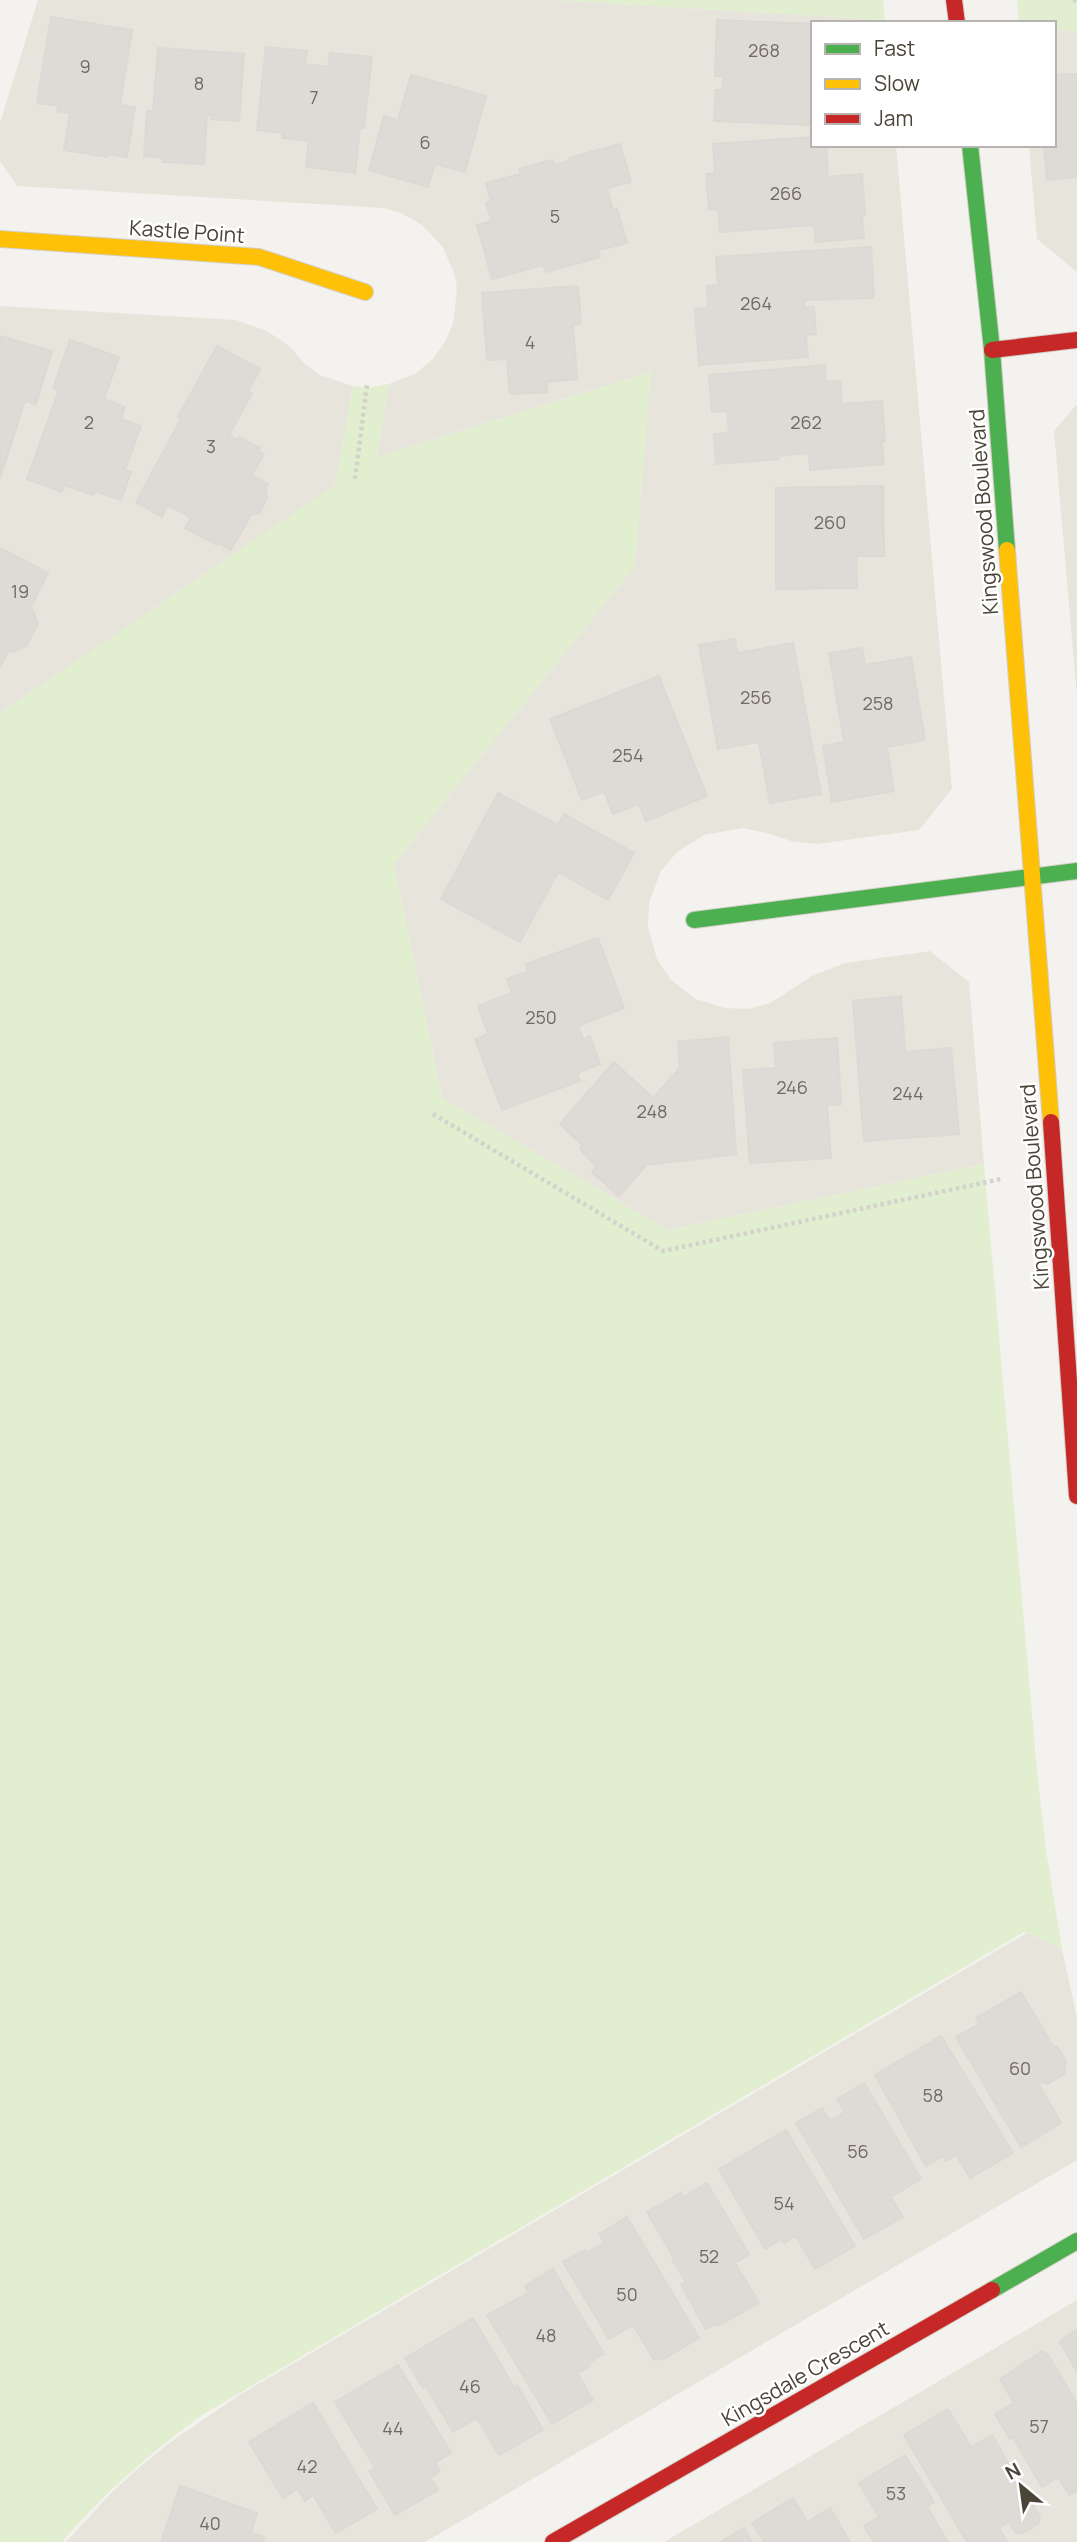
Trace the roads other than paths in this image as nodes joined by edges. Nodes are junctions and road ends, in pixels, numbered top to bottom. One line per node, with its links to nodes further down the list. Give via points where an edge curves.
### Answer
1 (954, 0): 2 (street)
2 (957, 21)
3 (970, 147): 7 (street, Kingswood Boulevard)
4 (0, 239): 5 (street, Kastle Point, via 259,257)
5 (365, 292)
6 (1077, 340): 7 (street)
7 (992, 349): 9 (street, Kingswood Boulevard)
8 (1077, 871): 9 (street)
9 (1031, 875): 10 (street); 11 (street, Kingswood Boulevard)
10 (694, 920)
11 (1077, 1496)
12 (1077, 2241): 13 (street, Kingsdale Crescent)
13 (553, 2542)

